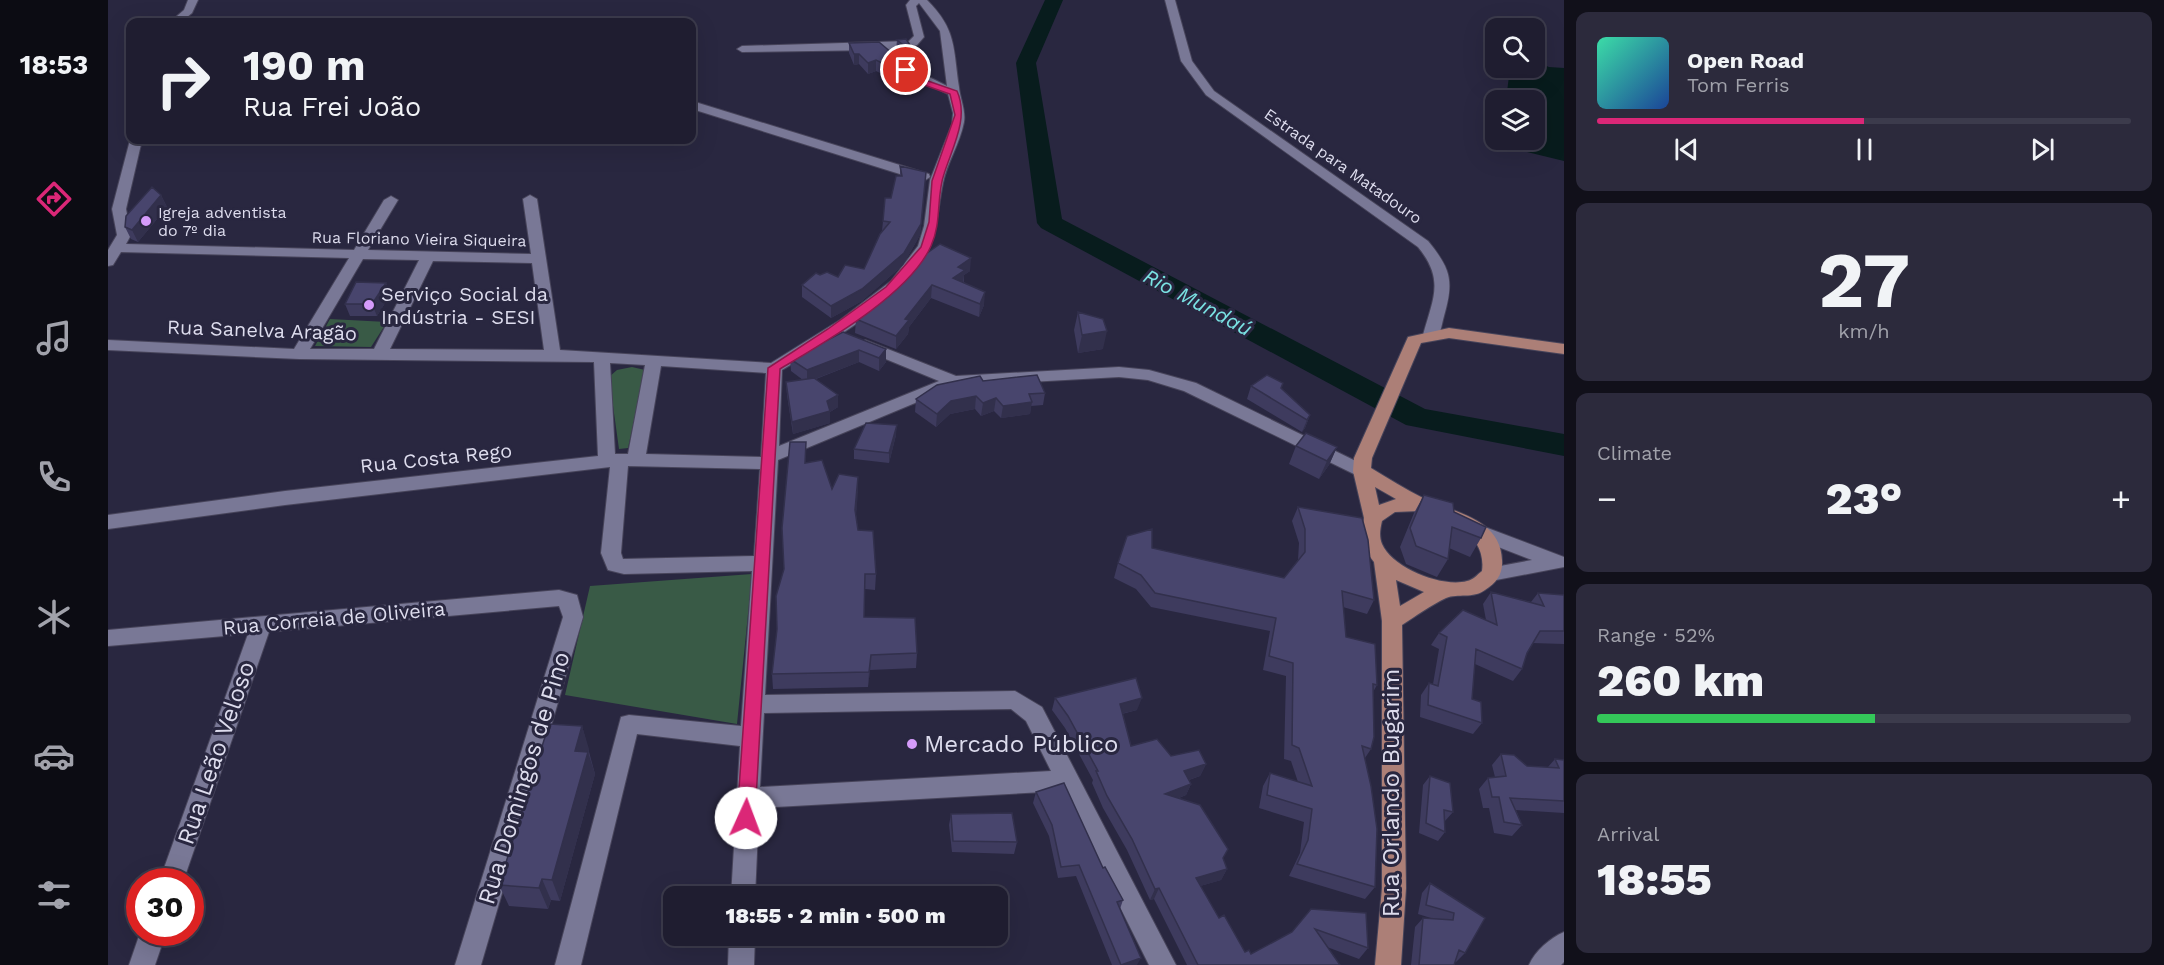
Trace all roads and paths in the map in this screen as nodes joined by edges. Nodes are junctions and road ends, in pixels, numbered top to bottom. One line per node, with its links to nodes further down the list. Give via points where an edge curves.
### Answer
1 (179, 0): 6 (street)
2 (193, 0): 7 (street)
3 (916, 0): 8 (street, via 911,5 917,41)
4 (921, 0): 10 (street, via 940,17 948,33)
5 (1170, 0): 22 (street, Estrada para Matadouro, via 1186,63 1210,93 1424,244 1440,263 1445,278)
6 (175, 18)
7 (179, 18)
8 (881, 46): 9 (street); 10 (street, via 924,82)
9 (742, 49)
10 (954, 92): 13 (street, via 959,115)
11 (696, 106): 13 (street)
12 (135, 144): 16 (street, via 119,209 124,235)
13 (937, 181): 21 (street, via 934,222 926,247 890,289)
14 (530, 199): 19 (street)
15 (391, 200): 17 (street)
16 (117, 248): 17 (street, Rua Floriano Vieira Siqueira); 20 (street)
17 (357, 255): 18 (street, Rua Floriano Vieira Siqueira); 25 (street)
18 (428, 257): 19 (street, Rua Floriano Vieira Siqueira); 26 (street)
19 (539, 260): 27 (street)
20 (108, 262)
21 (833, 332): 30 (street); 31 (street)
22 (1431, 334): 24 (main road, via 1484,336); 34 (main road, via 1414,340 1407,352)
23 (108, 345): 25 (street, Rua Sanelva Aragão)
24 (1564, 348)
25 (299, 354): 26 (street, Rua Sanelva Aragão)
26 (380, 354): 27 (street, Rua Sanelva Aragão)
27 (553, 355): 28 (street, Rua Sanelva Aragão)
28 (602, 358): 29 (street, Rua Sanelva Aragão); 33 (street)
29 (654, 361): 30 (street, Rua Sanelva Aragão); 33 (street)
30 (774, 368): 32 (street)
31 (954, 381): 32 (street); 34 (street, via 1078,372 1149,375 1190,387)
32 (770, 459): 33 (street, Rua Costa Rego); 40 (street)
33 (621, 460): 37 (street, Rua Costa Rego); 40 (street, via 611,553 615,565)
34 (1363, 465): 35 (main road); 36 (main road)
35 (1419, 504): 36 (main road, via 1391,506); 38 (main road, via 1450,513)
36 (1373, 518): 39 (main road, via 1370,538)
37 (108, 522)
38 (1477, 531): 41 (street); 42 (main road, via 1492,553)
39 (1383, 561): 43 (main road, via 1410,580); 45 (main road, Rua Orlando Bugarim)
40 (762, 563): 48 (street)
41 (1561, 563): 42 (street)
42 (1491, 574): 43 (main road, via 1474,588)
43 (1443, 590): 45 (main road)
44 (559, 598): 46 (street, Rua Correia de Oliveira); 58 (street, Rua Domingos de Pino, via 570,601 573,617)
45 (1392, 621): 62 (main road, Rua Orlando Bugarim, via 1394,888)
46 (261, 625): 47 (street, Rua Correia de Oliveira); 52 (street, Rua Leão Veloso)
47 (108, 638)
48 (752, 704): 49 (street); 50 (street, via 1015,700 1034,714)
49 (749, 737): 51 (street); 59 (street, via 629,724)
50 (1068, 780): 51 (street); 61 (street)
51 (747, 798): 53 (street)
52 (176, 868)
53 (743, 886)
54 (1564, 945): 63 (street)
55 (149, 946): 57 (street)
56 (742, 946): 60 (street)
57 (142, 965)
58 (468, 965)
59 (568, 965)
60 (741, 965)
61 (1163, 965)
62 (1388, 965)
63 (1542, 965)

